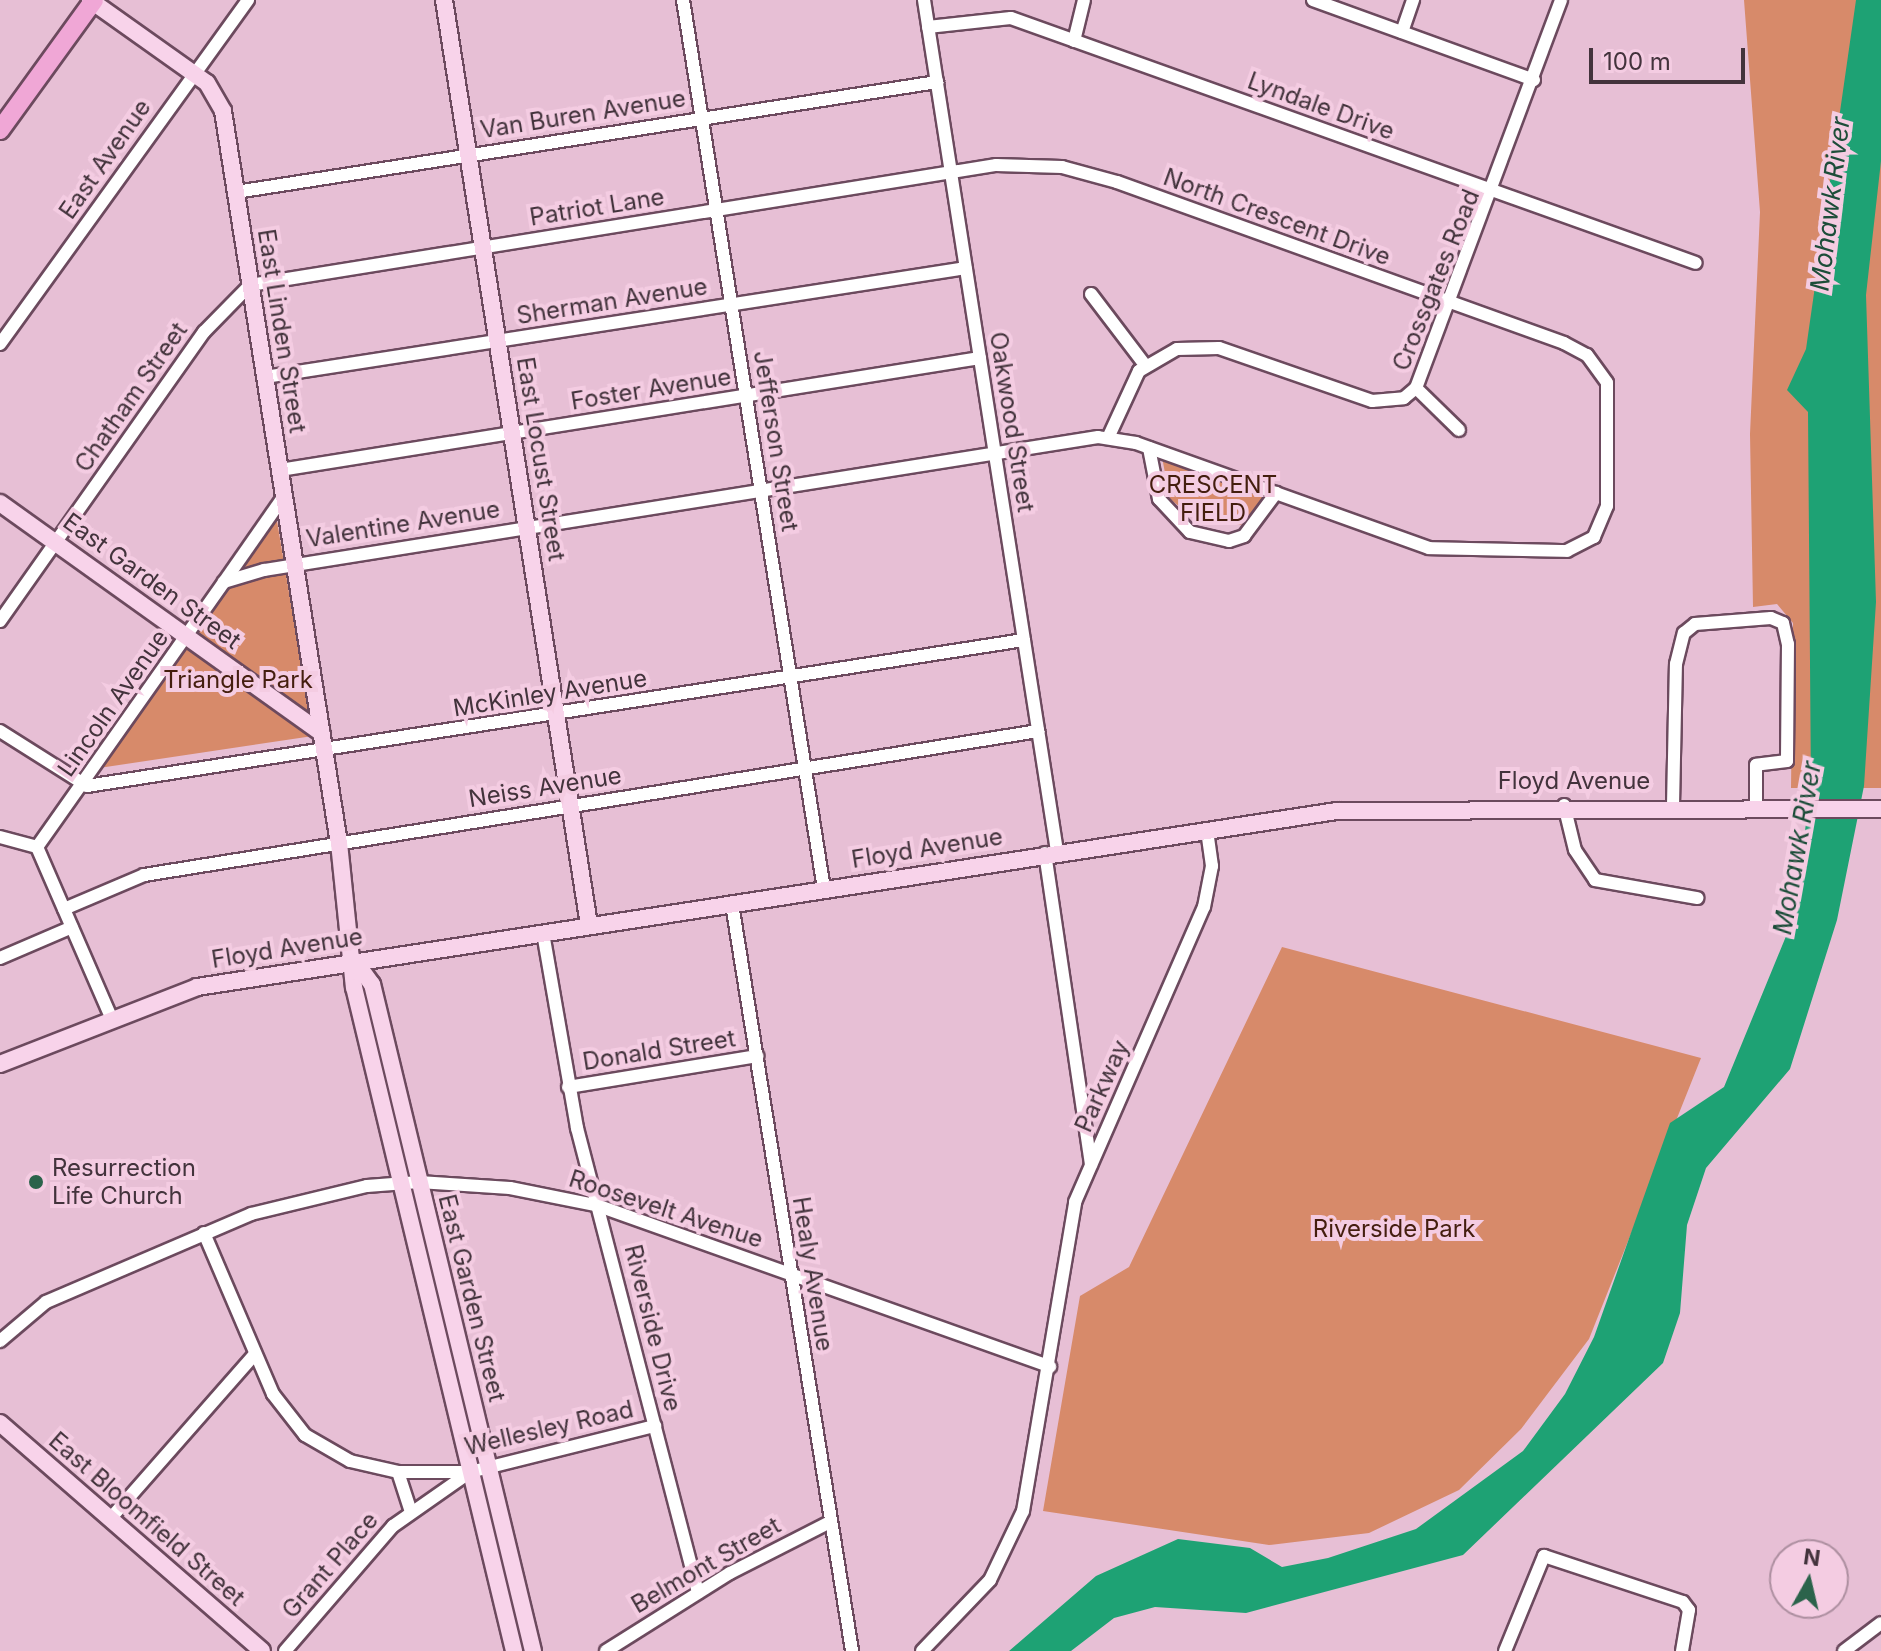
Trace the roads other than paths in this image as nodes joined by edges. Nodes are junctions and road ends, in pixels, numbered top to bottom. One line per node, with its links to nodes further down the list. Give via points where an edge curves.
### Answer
1 (248, 0): 13 (street, East Avenue)
2 (444, 0): 18 (street, East Locust Street)
3 (683, 0): 16 (street, Jefferson Street)
4 (924, 0): 10 (street, Oakwood Street)
5 (1084, 0): 12 (street)
6 (1313, 0): 11 (street)
7 (1413, 0): 11 (street)
8 (1561, 0): 14 (street, Crossgates Road)
9 (92, 1): 13 (street, East Linden Street); 17 (main road)
10 (928, 27): 12 (street, Lyndale Drive, via 1011,18); 15 (street, Oakwood Street)
11 (1402, 32): 14 (street)
12 (1074, 41): 21 (street, Lyndale Drive)
13 (195, 75): 20 (street, East Linden Street, via 223,111); 31 (street, East Avenue)
14 (1534, 80): 21 (street, Crossgates Road)
15 (937, 82): 16 (street, Van Buren Avenue); 19 (street, Oakwood Street)
16 (702, 117): 18 (street, Van Buren Avenue); 22 (street, Jefferson Street)
17 (0, 130)
18 (468, 154): 20 (street, Van Buren Avenue); 23 (street, East Locust Street)
19 (951, 174): 22 (street, Patriot Lane); 25 (street, Oakwood Street); 28 (street, North Crescent Drive, via 996,165 1062,167)
20 (236, 192): 26 (street, East Linden Street)
21 (1495, 192): 24 (street, Lyndale Drive); 28 (street, Crossgates Road)
22 (717, 210): 23 (street, Patriot Lane); 29 (street, Jefferson Street)
23 (484, 247): 26 (street, Patriot Lane); 30 (street, East Locust Street)
24 (1696, 263)
25 (966, 268): 29 (street, Sherman Avenue); 32 (street, Oakwood Street)
26 (250, 285): 34 (street, East Linden Street); 48 (street, Chatham Street, via 204,332)
27 (1091, 294): 33 (street)
28 (1453, 303): 35 (street, Crossgates Road); 44 (street, North Crescent Drive, via 1564,343 1604,374 1607,506 1599,531 1567,551 1458,553)
29 (732, 304): 30 (street, Sherman Avenue); 36 (street, Jefferson Street)
30 (499, 341): 34 (street, Sherman Avenue); 38 (street, East Locust Street)
31 (0, 344)
32 (980, 358): 36 (street, Foster Avenue); 41 (street, Oakwood Street)
33 (1145, 365): 35 (street, Crossgates Road, via 1200,346 1372,401 1404,398); 39 (street)
34 (265, 377): 42 (street, East Linden Street)
35 (1416, 388): 37 (street)
36 (746, 397): 38 (street, Foster Avenue); 43 (street, Jefferson Street)
37 (1459, 430)
38 (513, 434): 42 (street, Foster Avenue); 47 (street, East Locust Street)
39 (1108, 438): 40 (street); 41 (street)
40 (1149, 448): 44 (street); 44 (street, via 1159,499 1190,532 1229,541 1244,536)
41 (994, 453): 43 (street, Valentine Avenue); 53 (street, Oakwood Street)
42 (280, 470): 45 (street, East Linden Street)
43 (761, 491): 47 (street, Valentine Avenue); 54 (street, Jefferson Street)
44 (1276, 493)
45 (284, 496): 49 (street, East Linden Street); 50 (street, Lincoln Avenue)
46 (0, 503): 48 (street, East Garden Street)
47 (528, 527): 49 (street, Valentine Avenue); 55 (street, East Locust Street)
48 (56, 543): 51 (street, Chatham Street); 52 (street, East Garden Street)
49 (292, 564): 50 (street); 58 (street, East Linden Street)
50 (224, 582): 52 (street, Lincoln Avenue)
51 (0, 621)
52 (186, 636): 58 (street, East Garden Street); 61 (street, Lincoln Avenue)
53 (1024, 640): 54 (street, McKinley Avenue); 57 (street, Oakwood Street)
54 (791, 676): 55 (street, McKinley Avenue); 60 (street, Jefferson Street)
55 (557, 712): 59 (street, McKinley Avenue); 62 (street, East Locust Street)
56 (0, 731): 61 (street)
57 (1038, 731): 60 (street, Neiss Avenue); 71 (street, Oakwood Street)
58 (321, 733): 59 (street, East Garden Street)
59 (324, 751): 61 (street, McKinley Avenue); 69 (street, East Garden Street)
60 (805, 770): 62 (street, Neiss Avenue); 72 (street, Jefferson Street)
61 (82, 785): 70 (street, Lincoln Avenue)
62 (572, 805): 69 (street, Neiss Avenue); 76 (street, East Locust Street)
63 (1564, 805): 64 (street, Floyd Avenue); 67 (street, Floyd Avenue, via 1336,811); 73 (street, via 1575,850 1595,880)
64 (1673, 805): 65 (street, Floyd Avenue); 65 (street, via 1676,664 1684,633 1695,624 1771,618 1783,623 1788,644 1787,761 1756,765)
65 (1756, 806): 66 (street, Floyd Avenue)
66 (1881, 809)
67 (1207, 829): 71 (street, Floyd Avenue); 85 (street, Parkway, via 1212,866 1204,907)
68 (0, 837): 70 (street)
69 (339, 843): 75 (street, Neiss Avenue, via 144,875); 80 (street, East Garden Street)
70 (37, 847): 75 (street)
71 (1051, 852): 72 (street, Floyd Avenue); 85 (street, Oakwood Street)
72 (824, 889): 74 (street, Floyd Avenue)
73 (1697, 898)
74 (732, 904): 76 (street, Floyd Avenue); 82 (street, Healy Avenue)
75 (64, 909): 77 (street)
76 (589, 925): 78 (street, Floyd Avenue)
77 (72, 927): 79 (street); 81 (street)
78 (543, 933): 80 (street, Floyd Avenue); 84 (street, Riverside Drive)
79 (0, 958)
80 (355, 961): 81 (street, Floyd Avenue, via 197,987); 86 (street, East Garden Street, via 354,987); 87 (street, East Garden Street, via 372,984)
81 (111, 1017): 83 (street, Floyd Avenue)
82 (757, 1056): 84 (street, Donald Street); 90 (street, Healy Avenue)
83 (0, 1064)
84 (568, 1087): 88 (street, Riverside Drive)
85 (1091, 1165): 93 (street, Parkway, via 1069,1230)
86 (400, 1182): 87 (street, Roosevelt Avenue); 89 (street, Roosevelt Avenue, via 308,1197); 98 (street, East Garden Street)
87 (419, 1182): 88 (street, Roosevelt Avenue, via 510,1188); 96 (street, East Garden Street)
88 (599, 1206): 90 (street, Roosevelt Avenue); 95 (street, Riverside Drive)
89 (204, 1233): 91 (street, Roosevelt Avenue, via 46,1302); 92 (street, Wellesley Road)
90 (792, 1275): 93 (street, Roosevelt Avenue); 101 (street, Healy Avenue)
91 (0, 1341)
92 (255, 1354): 97 (street, Wellesley Road, via 273,1394 305,1435 350,1461); 100 (street)
93 (1050, 1367): 110 (street, Parkway, via 1012,1541 990,1580)
94 (0, 1423): 100 (street, East Bloomfield Street)
95 (655, 1426): 96 (street, Wellesley Road); 102 (street, Riverside Drive)
96 (489, 1468): 98 (street, Wellesley Road); 107 (street, East Garden Street)
97 (398, 1472): 98 (street, Wellesley Road); 99 (street, Grant Place)
98 (470, 1472): 99 (street, Grant Place); 106 (street, East Garden Street)
99 (410, 1510): 105 (street, Grant Place)
100 (110, 1519): 104 (street, East Bloomfield Street)
101 (830, 1522): 102 (street, Belmont Street); 109 (street, Healy Avenue)
102 (698, 1592): 108 (street, Belmont Street)
103 (1881, 1623): 113 (street)
104 (262, 1651)
105 (285, 1651)
106 (514, 1651)
107 (533, 1651)
108 (606, 1651)
109 (852, 1651)
110 (922, 1651)
111 (1505, 1651): 112 (street, via 1541,1557 1683,1602 1689,1610)
112 (1682, 1651)
113 (1844, 1651)

